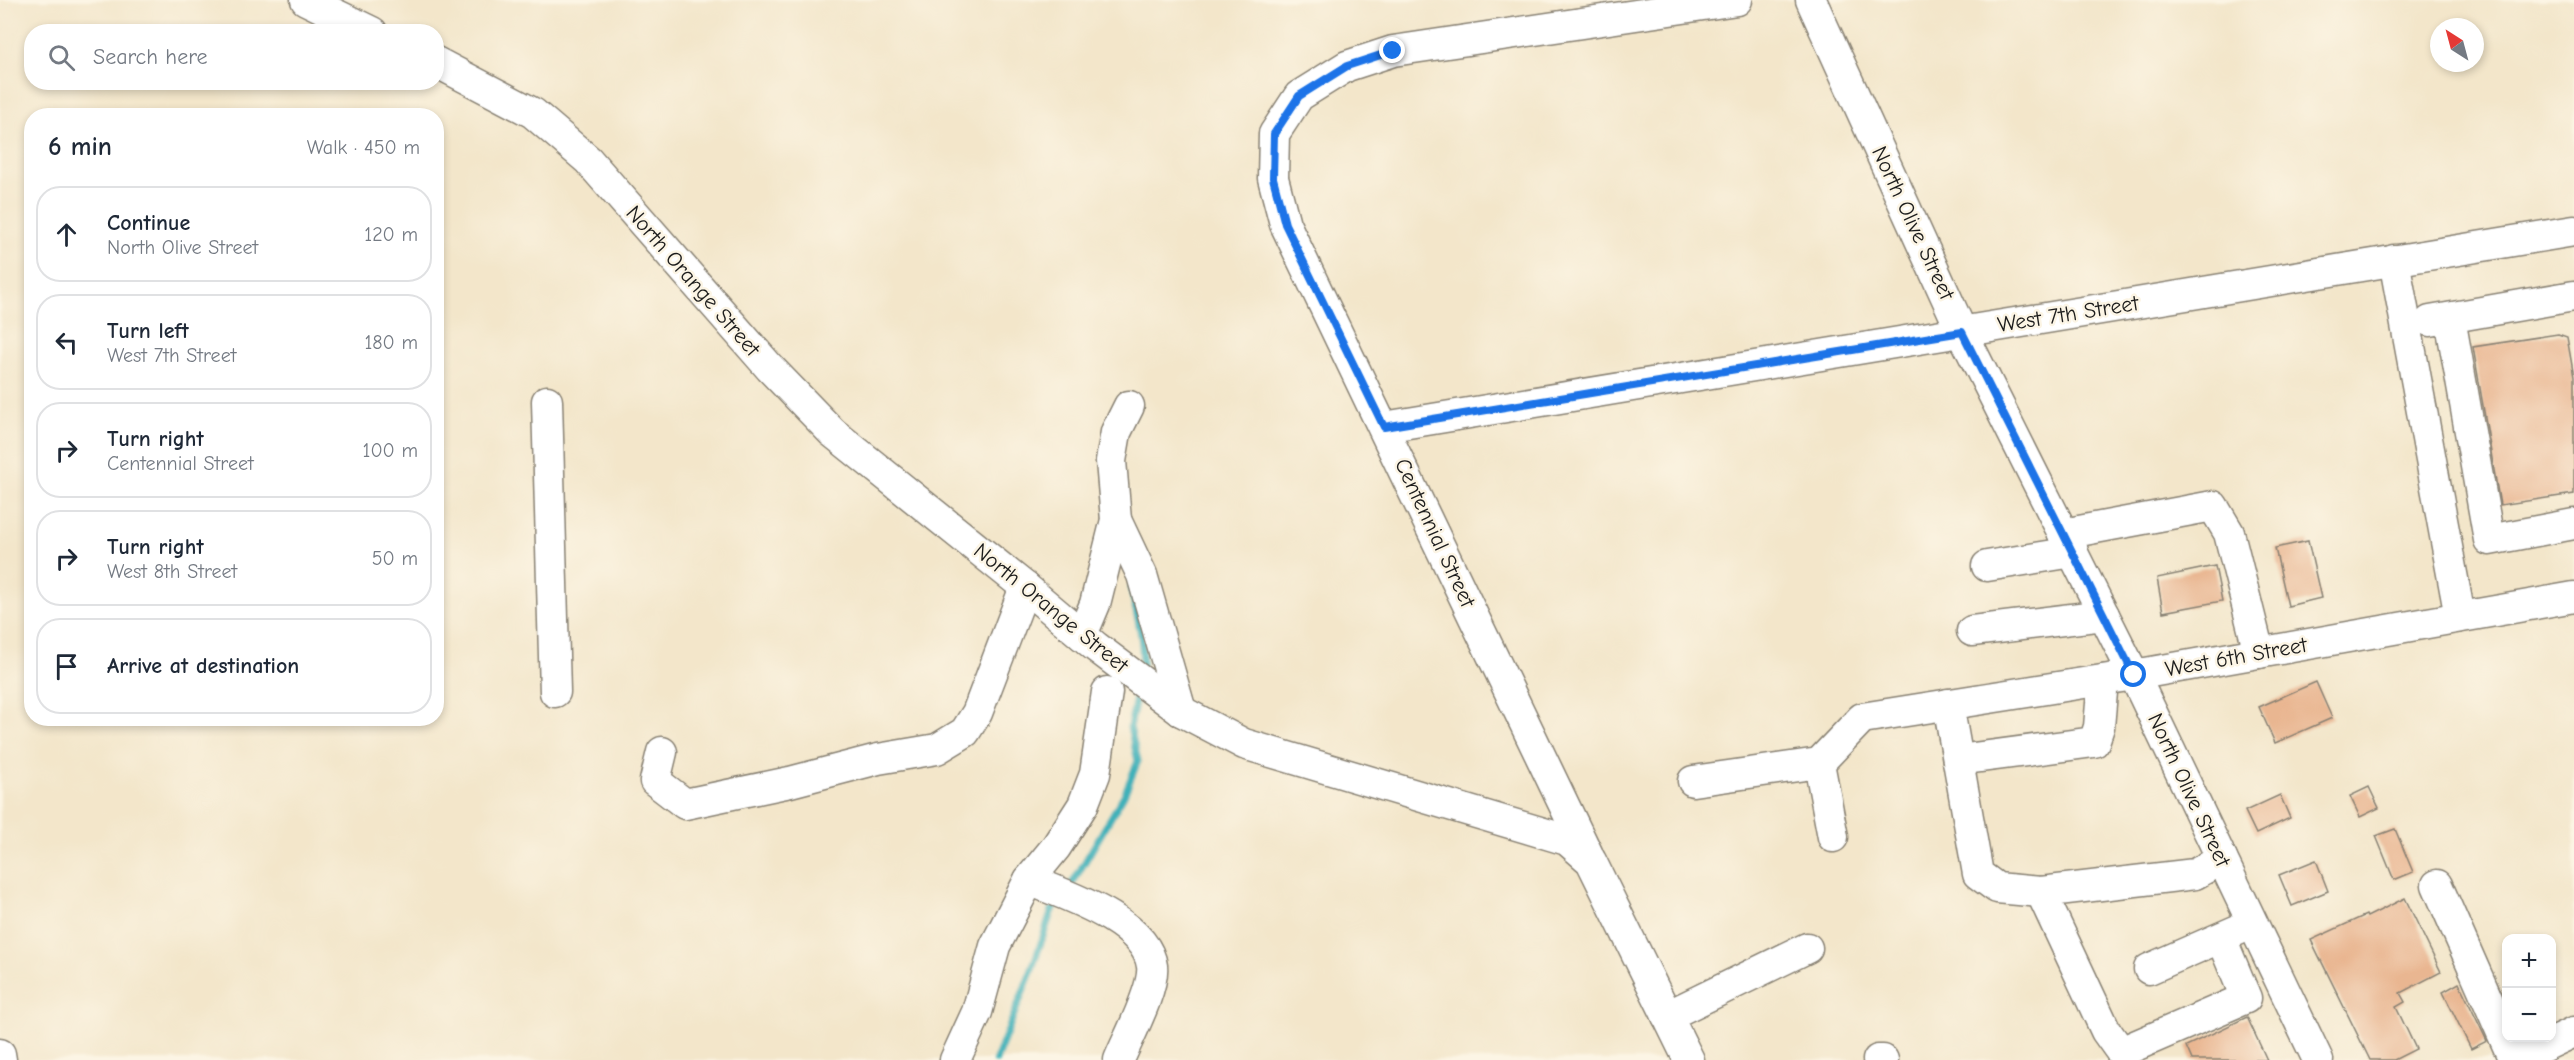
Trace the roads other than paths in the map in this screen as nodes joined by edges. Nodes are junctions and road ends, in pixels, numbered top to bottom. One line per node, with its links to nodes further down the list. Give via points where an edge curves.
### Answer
1 (306, 0): 4 (street)
2 (1811, 0): 11 (street, North Olive Street)
3 (1720, 2): 14 (street, Centennial Street, via 1393,51 1347,66 1299,96 1274,134 1273,178 1285,224)
4 (356, 24)
5 (444, 66): 19 (street, North Orange Street, via 533,113 588,160 762,359 832,432)
6 (2574, 231): 7 (street, West 7th Street)
7 (2394, 260): 10 (street); 11 (street, West 7th Street)
8 (2574, 296): 9 (street)
9 (2450, 318): 10 (street); 16 (street, via 2489,540)
10 (2406, 324): 22 (street)
11 (1962, 332): 14 (street, West 7th Street); 17 (street, North Olive Street)
12 (547, 401): 28 (street)
13 (1129, 406): 15 (street, via 1116,432 1111,461)
14 (1384, 427): 38 (street, Centennial Street)
15 (1116, 520): 24 (street, via 1095,604); 31 (street, via 1142,575)
16 (2574, 524)
17 (2068, 543): 18 (street); 21 (street, North Olive Street); 25 (street, via 2213,506 2229,533)
18 (1987, 566)
19 (1025, 586): 24 (street, North Orange Street); 32 (street, via 977,713 965,732 937,749 685,804 655,781)
20 (2574, 597): 22 (street, West 6th Street)
21 (2104, 615): 23 (street); 26 (street, North Olive Street)
22 (2460, 617): 25 (street, West 6th Street)
23 (1972, 631)
24 (1082, 635): 31 (street, North Orange Street)
25 (2259, 653): 26 (street, West 6th Street)
26 (2134, 675): 27 (street, West 6th Street); 37 (street, North Olive Street)
27 (2103, 680): 30 (street, West 6th Street); 33 (street, via 2094,742)
28 (555, 692)
29 (1107, 692): 39 (street, via 1095,774 1083,805 1056,847)
30 (1948, 704): 33 (street); 34 (street, West 6th Street, via 1862,718)
31 (1181, 711): 38 (street, North Orange Street, via 1244,744 1567,840)
32 (662, 752)
33 (1958, 760): 41 (street, via 1978,874 1997,888)
34 (1819, 763): 35 (street); 36 (street)
35 (1693, 781)
36 (1833, 837)
37 (2222, 859): 41 (street, via 2195,874); 42 (street, North Olive Street)
38 (1591, 861): 46 (street, North Orange Street)
39 (1040, 885): 50 (street, via 996,946 977,1012); 51 (street, via 1088,905 1126,927 1144,944 1153,966 1146,997)
40 (2437, 885): 56 (street)
41 (2041, 892): 43 (street, via 2106,1031 2121,1052 2246,998)
42 (2253, 924): 43 (street); 55 (street, North Olive Street)
43 (2221, 938): 45 (street)
44 (1807, 948): 46 (street)
45 (2149, 969)
46 (1667, 1016): 52 (street, North Orange Street)
47 (2574, 1032): 56 (street)
48 (0, 1054): 49 (street)
49 (1, 1060)
50 (955, 1060)
51 (1119, 1060)
52 (1689, 1060)
53 (1878, 1060): 54 (street)
54 (1883, 1060)
55 (2318, 1060)
56 (2515, 1060)

